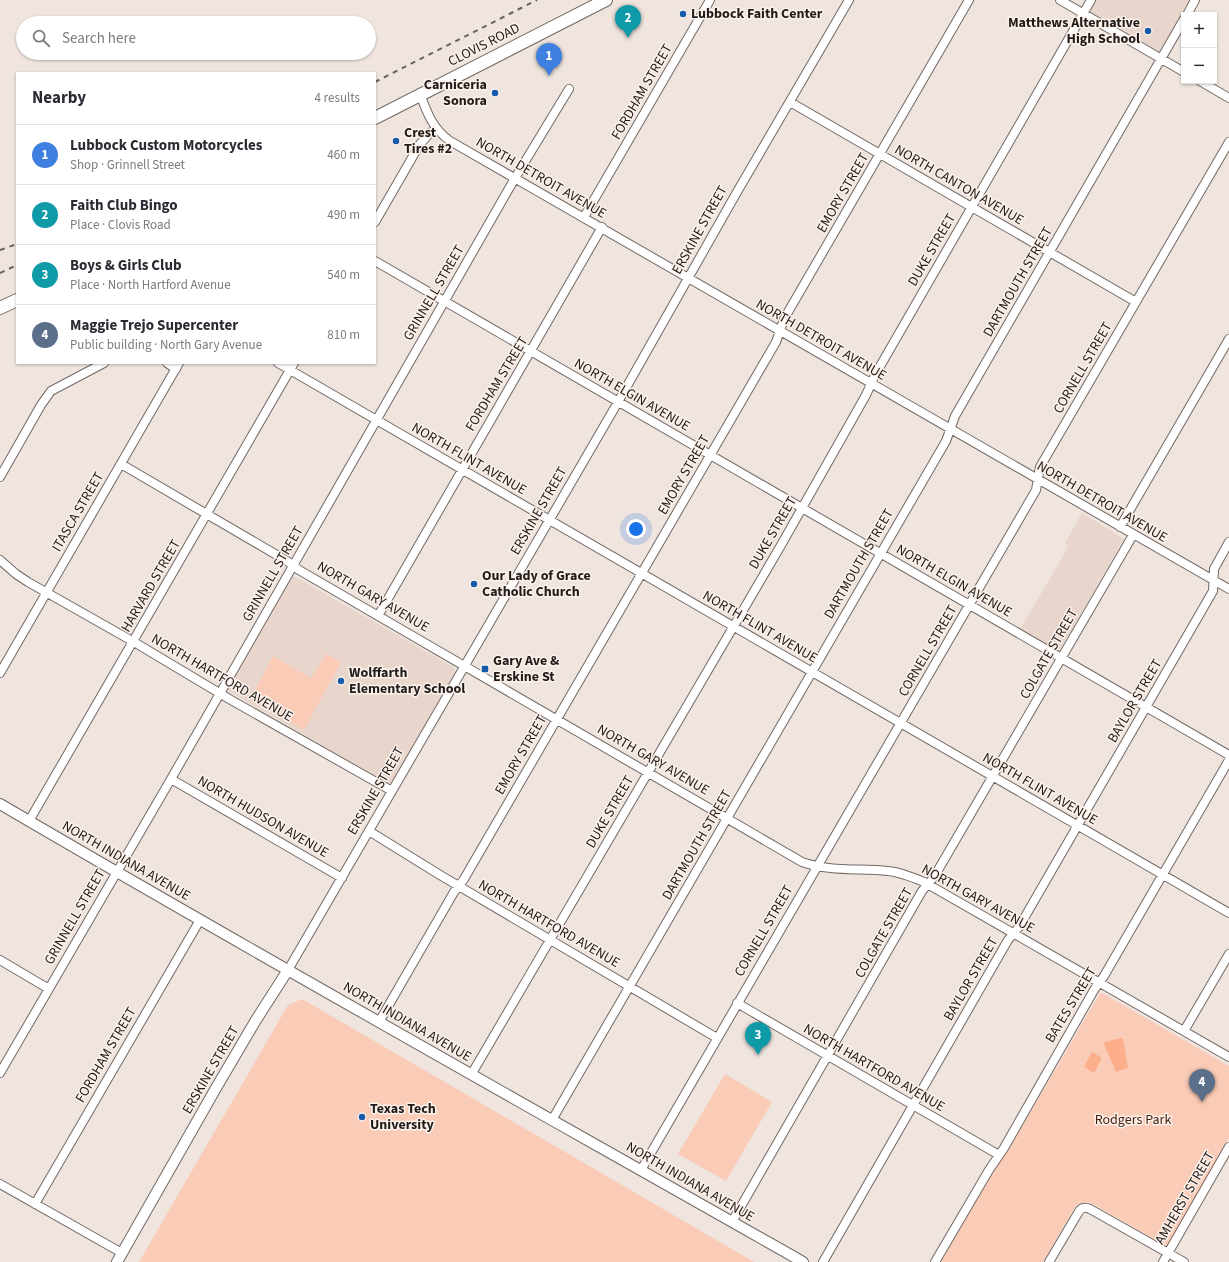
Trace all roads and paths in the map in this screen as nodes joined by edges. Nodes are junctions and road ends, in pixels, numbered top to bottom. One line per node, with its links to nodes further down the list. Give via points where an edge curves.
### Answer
1 (606, 0): 15 (highway, CLOVIS ROAD)
2 (710, 0): 24 (street, FORDHAM STREET)
3 (848, 0): 17 (street, ERSKINE STREET)
4 (969, 0): 21 (street, EMORY STREET)
5 (1060, 0): 9 (street)
6 (1091, 0): 9 (street, DUKE STREET)
7 (1195, 0): 8 (street)
8 (1188, 12)
9 (1084, 14): 11 (street); 23 (street, DUKE STREET)
10 (1181, 24): 11 (street, DARTMOUTH STREET)
11 (1162, 59): 12 (street); 27 (street, DARTMOUTH STREET)
12 (1181, 70)
13 (1205, 84): 16 (street)
14 (569, 89): 22 (street, GRINNELL STREET)
15 (420, 94): 18 (highway, CLOVIS ROAD); 19 (street, NORTH DETROIT AVENUE, via 430,121)
16 (1229, 98)
17 (790, 102): 21 (street, NORTH CANTON AVENUE); 29 (street, ERSKINE STREET)
18 (376, 117)
19 (436, 129): 22 (street, NORTH DETROIT AVENUE, via 450,141); 25 (street, via 420,144)
20 (1229, 142): 32 (street, CORNELL STREET)
21 (880, 154): 23 (street, NORTH CANTON AVENUE); 34 (street, EMORY STREET, via 784,319)
22 (515, 178): 24 (street, NORTH DETROIT AVENUE); 31 (street, GRINNELL STREET)
23 (972, 207): 27 (street, NORTH CANTON AVENUE); 41 (street, DUKE STREET)
24 (584, 217): 26 (street, NORTH DETROIT AVENUE)
25 (376, 220)
26 (602, 228): 29 (street, NORTH DETROIT AVENUE); 36 (street, FORDHAM STREET)
27 (1050, 252): 32 (street, NORTH CANTON AVENUE); 44 (street, DARTMOUTH STREET, via 955,416)
28 (376, 261): 31 (street, NORTH ELGIN AVENUE)
29 (689, 278): 34 (street, NORTH DETROIT AVENUE); 42 (street, ERSKINE STREET)
30 (16, 300): 33 (highway)
31 (444, 302): 36 (street, NORTH ELGIN AVENUE); 43 (street, GRINNELL STREET)
32 (1136, 302): 49 (street, CORNELL STREET, via 1040,467)
33 (0, 308)
34 (780, 331): 41 (street, NORTH DETROIT AVENUE); 45 (street, EMORY STREET)
35 (1229, 339): 53 (street)
36 (531, 352): 42 (street, NORTH ELGIN AVENUE); 47 (street, FORDHAM STREET)
37 (102, 364): 48 (street, via 51,391)
38 (282, 364): 40 (street, NORTH FLINT AVENUE)
39 (178, 366): 46 (street, ITASCA STREET)
40 (292, 367): 43 (street, NORTH FLINT AVENUE); 51 (street, HARVARD STREET)
41 (871, 384): 44 (street, NORTH DETROIT AVENUE); 50 (street, DUKE STREET)
42 (618, 402): 45 (street, NORTH ELGIN AVENUE); 52 (street, ERSKINE STREET)
43 (377, 420): 47 (street, NORTH FLINT AVENUE); 58 (street, GRINNELL STREET)
44 (950, 429): 49 (street, NORTH DETROIT AVENUE); 56 (street, DARTMOUTH STREET, via 946,442)
45 (710, 456): 50 (street, NORTH ELGIN AVENUE); 59 (street, EMORY STREET)
46 (121, 464): 51 (street, NORTH GARY AVENUE); 62 (street, ITASCA STREET)
47 (461, 469): 52 (street, NORTH FLINT AVENUE); 64 (street, FORDHAM STREET)
48 (0, 477)
49 (1038, 480): 53 (street, NORTH DETROIT AVENUE); 63 (street, CORNELL STREET, via 1036,490)
50 (802, 508): 56 (street, NORTH ELGIN AVENUE); 65 (street, DUKE STREET)
51 (207, 514): 58 (street, NORTH GARY AVENUE); 66 (street, HARVARD STREET)
52 (550, 520): 59 (street, NORTH FLINT AVENUE); 68 (street, ERSKINE STREET)
53 (1120, 527): 54 (street, NORTH DETROIT AVENUE)
54 (1134, 535): 60 (street, NORTH DETROIT AVENUE); 67 (street, COLGATE STREET)
55 (1229, 542): 60 (street, BAYLOR STREET, via 1214,569)
56 (880, 553): 63 (street, NORTH ELGIN AVENUE); 69 (street, DARTMOUTH STREET)
57 (0, 560): 62 (street, NORTH HARTFORD AVENUE, via 16,574)
58 (293, 565): 64 (street, NORTH GARY AVENUE); 71 (street, GRINNELL STREET)
59 (642, 573): 65 (street, NORTH FLINT AVENUE); 73 (street, EMORY STREET)
60 (1214, 580): 61 (street, NORTH DETROIT AVENUE); 72 (street, BAYLOR STREET, via 1213,591)
61 (1229, 589)
62 (46, 593): 66 (street, NORTH HARTFORD AVENUE); 70 (street, ITASCA STREET)
63 (970, 605): 67 (street, NORTH ELGIN AVENUE); 74 (street, CORNELL STREET)
64 (378, 616): 68 (street, NORTH GARY AVENUE)
65 (734, 626): 69 (street, NORTH FLINT AVENUE); 77 (street, DUKE STREET)
66 (134, 642): 71 (street, NORTH HARTFORD AVENUE); 83 (street, HARVARD STREET)
67 (1061, 658): 72 (street, NORTH ELGIN AVENUE); 78 (street, COLGATE STREET)
68 (465, 666): 73 (street, NORTH GARY AVENUE); 80 (street, ERSKINE STREET)
69 (812, 672): 74 (street, NORTH FLINT AVENUE); 82 (street, DARTMOUTH STREET)
70 (0, 673)
71 (220, 693): 79 (street, GRINNELL STREET); 80 (street, NORTH HARTFORD AVENUE)
72 (1146, 708): 75 (street, NORTH ELGIN AVENUE); 84 (street, BAYLOR STREET)
73 (557, 720): 77 (street, NORTH GARY AVENUE); 91 (street, EMORY STREET)
74 (901, 723): 78 (street, NORTH FLINT AVENUE); 86 (street, CORNELL STREET)
75 (1229, 756)
76 (1229, 760): 88 (street, BATES STREET)
77 (648, 772): 82 (street, NORTH GARY AVENUE); 95 (street, DUKE STREET)
78 (993, 776): 84 (street, NORTH FLINT AVENUE); 90 (street, COLGATE STREET)
79 (171, 779): 87 (street, GRINNELL STREET); 89 (street, NORTH HUDSON AVENUE)
80 (392, 791): 85 (street, ERSKINE STREET)
81 (0, 804): 83 (main road, NORTH INDIANA AVENUE)
82 (727, 818): 86 (street, NORTH GARY AVENUE, via 802,862); 100 (street, DARTMOUTH STREET)
83 (29, 821): 87 (main road, NORTH INDIANA AVENUE)
84 (1078, 826): 88 (street, NORTH FLINT AVENUE); 94 (street, BAYLOR STREET)
85 (368, 831): 89 (street, ERSKINE STREET); 91 (street, NORTH HARTFORD AVENUE)
86 (817, 866): 90 (street, NORTH GARY AVENUE, via 889,871); 102 (street, CORNELL STREET)
87 (116, 872): 93 (main road, NORTH INDIANA AVENUE); 101 (street, GRINNELL STREET)
88 (1162, 874): 92 (street, NORTH FLINT AVENUE); 99 (street, BATES STREET)
89 (342, 878): 98 (street, ERSKINE STREET)
90 (928, 884): 94 (street, NORTH GARY AVENUE); 106 (street, COLGATE STREET)
91 (459, 886): 95 (street, NORTH HARTFORD AVENUE); 103 (street, EMORY STREET)
92 (1229, 913)
93 (200, 920): 98 (main road, NORTH INDIANA AVENUE); 116 (street, FORDHAM STREET)
94 (1014, 933): 99 (street, NORTH GARY AVENUE); 110 (street, BAYLOR STREET)
95 (550, 940): 100 (street, NORTH HARTFORD AVENUE); 109 (street, DUKE STREET)
96 (1229, 954): 104 (street)
97 (0, 960): 101 (street)
98 (288, 970): 103 (main road, NORTH INDIANA AVENUE); 119 (main road, ERSKINE STREET, via 252,1027)
99 (1099, 982): 104 (street, NORTH GARY AVENUE); 113 (street, BATES STREET)
100 (630, 987): 105 (street, NORTH HARTFORD AVENUE); 111 (street, DARTMOUTH STREET)
101 (49, 989): 108 (street, GRINNELL STREET)
102 (737, 1003): 105 (street, CORNELL STREET); 106 (street, NORTH HARTFORD AVENUE)
103 (379, 1022): 109 (main road, NORTH INDIANA AVENUE)
104 (1184, 1031): 107 (street, NORTH GARY AVENUE)
105 (717, 1038): 114 (street, CORNELL STREET)
106 (828, 1056): 110 (street, NORTH HARTFORD AVENUE); 117 (street, COLGATE STREET)
107 (1229, 1058)
108 (0, 1073)
109 (471, 1075): 111 (main road, NORTH INDIANA AVENUE)
110 (914, 1105): 113 (street, NORTH HARTFORD AVENUE); 121 (street, BAYLOR STREET)
111 (552, 1120): 114 (main road, NORTH INDIANA AVENUE)
112 (1229, 1147): 118 (street, AMHERST STREET)
113 (999, 1155): 122 (street, BATES STREET)
114 (641, 1170): 117 (main road, NORTH INDIANA AVENUE)
115 (0, 1184): 116 (street)
116 (35, 1204): 119 (street)
117 (732, 1222): 120 (main road, NORTH INDIANA AVENUE)
118 (1168, 1253): 123 (street, via 1084,1208 1078,1212); 124 (street, AMHERST STREET); 125 (street)
119 (120, 1258)
120 (803, 1262)
121 (823, 1262)
122 (935, 1262)
123 (1049, 1262)
124 (1163, 1262)
125 (1184, 1262)

